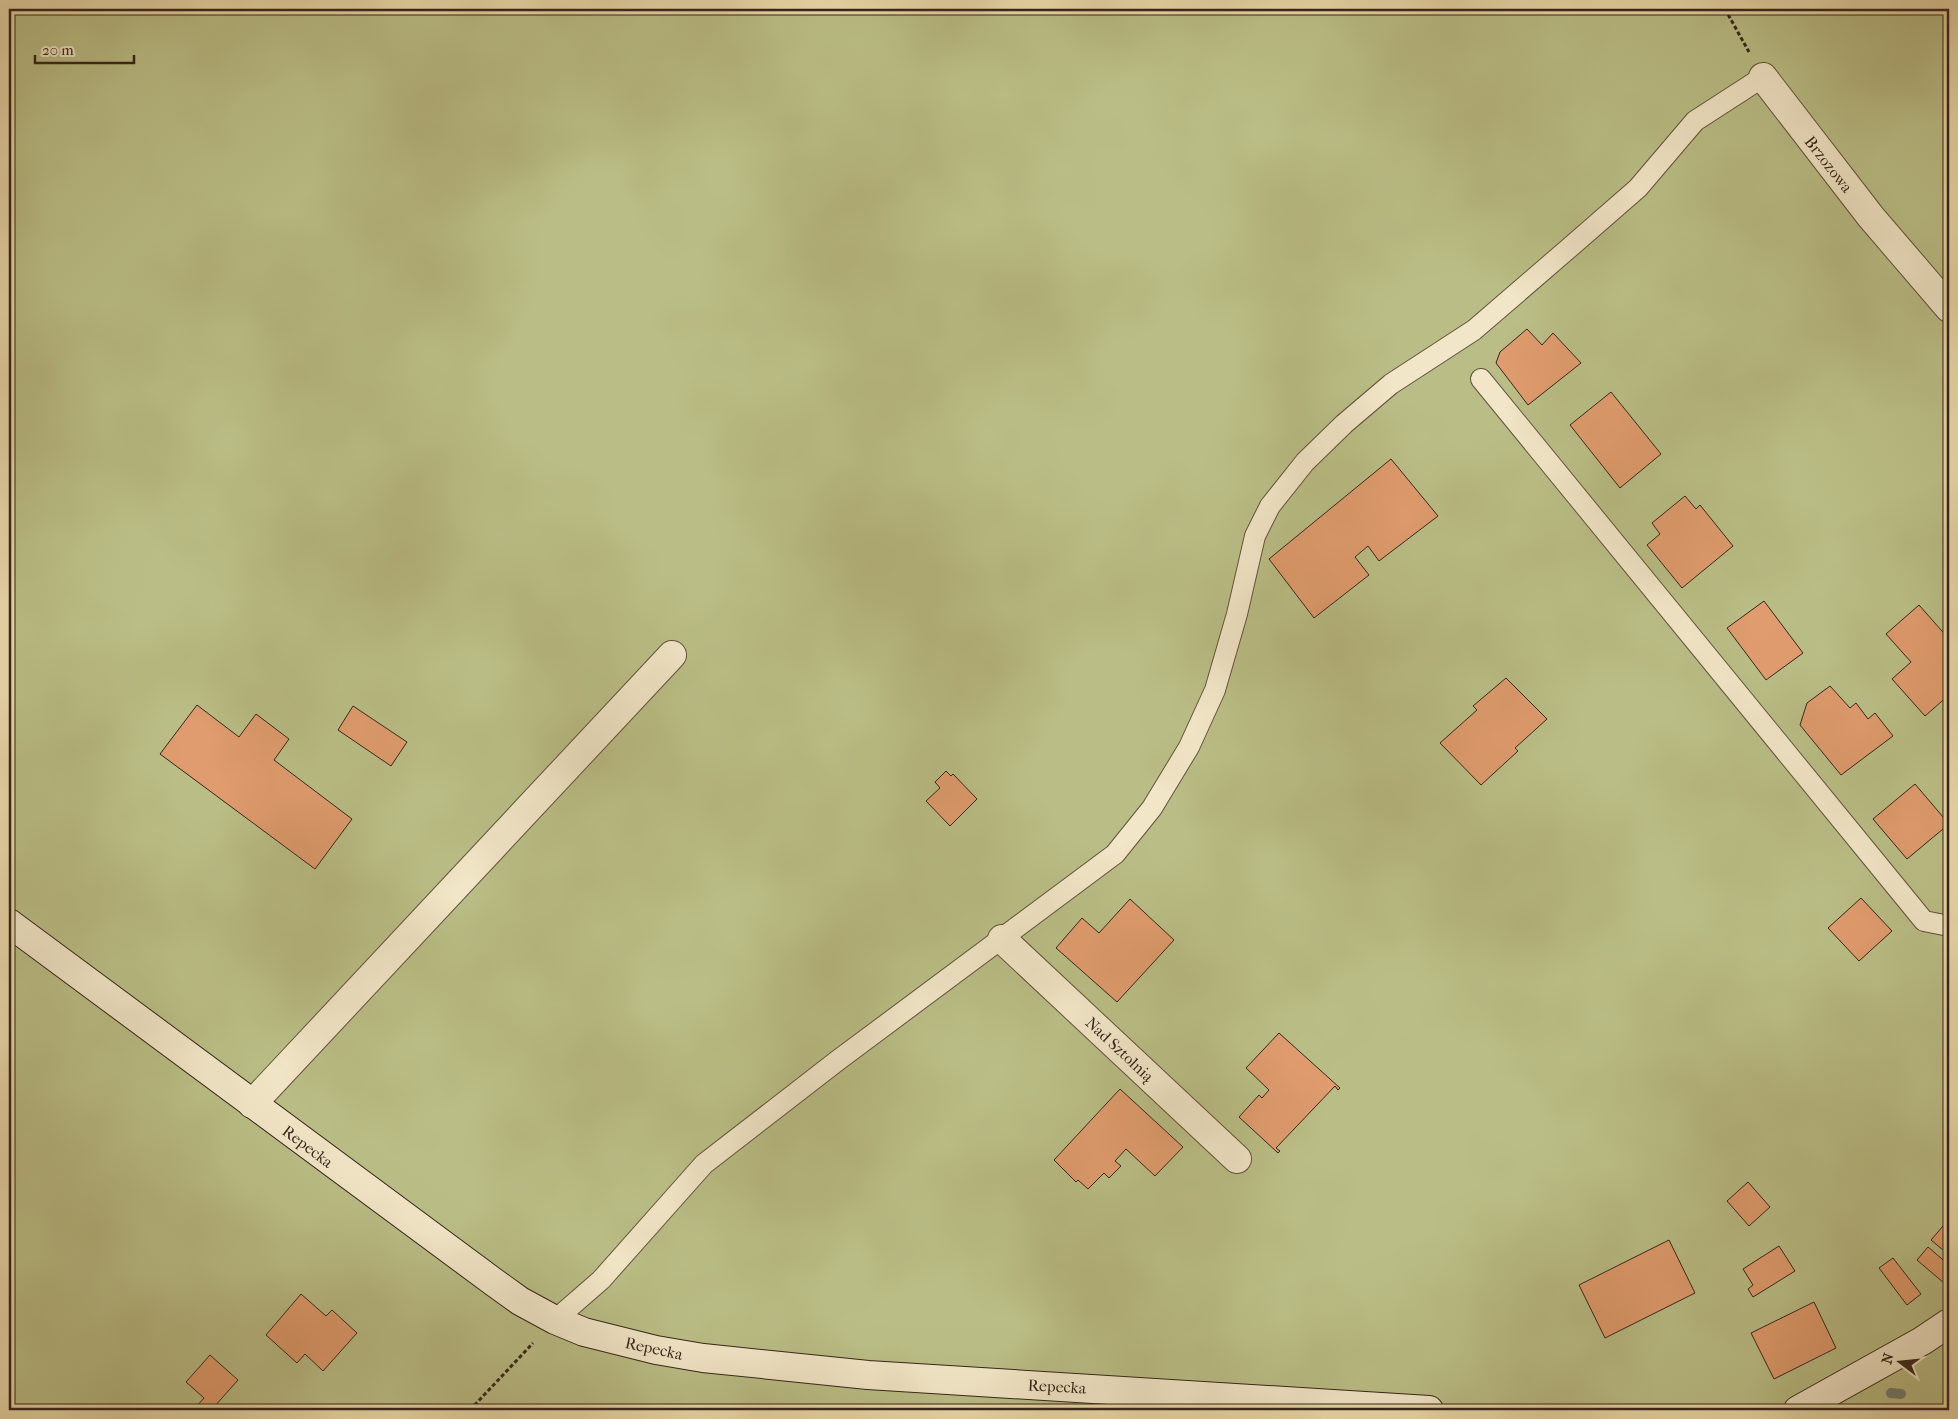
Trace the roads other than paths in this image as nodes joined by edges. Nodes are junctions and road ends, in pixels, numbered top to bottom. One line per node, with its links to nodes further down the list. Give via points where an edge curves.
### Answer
1 (1763, 77): 2 (street, Brzozowa, via 1870,217); 7 (lane, via 1695,121 1638,188 1474,330 1385,390 1305,462 1270,506 1255,536 1215,690 1189,747 1152,808 1114,854)
2 (1949, 308)
3 (1481, 379): 6 (lane, via 1924,921)
4 (672, 655): 8 (street)
5 (9, 923): 8 (street, Repecka)
6 (1949, 926)
7 (1002, 939): 9 (street, Nad Sztolnią); 10 (lane, via 704,1164 601,1280)
8 (252, 1104): 10 (street, Repecka, via 520,1301)
9 (1237, 1160)
10 (555, 1320): 12 (street, Repecka, via 584,1332 656,1350 868,1375)
11 (1949, 1323): 13 (street)
12 (1429, 1410)
13 (1798, 1410)

